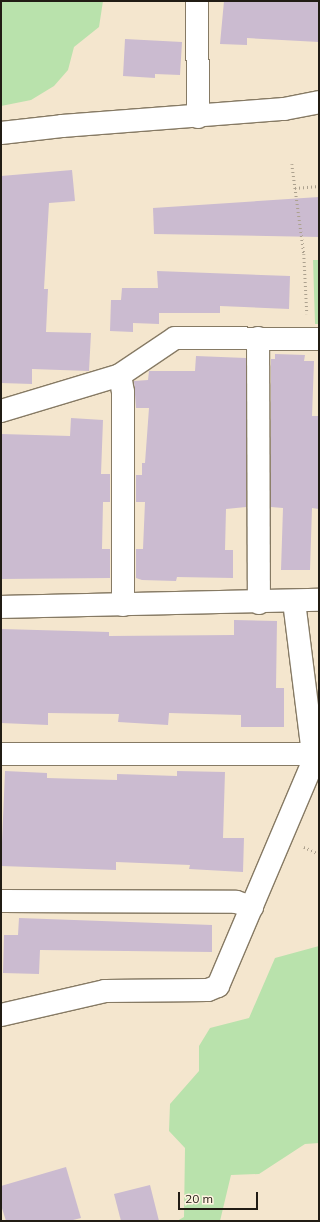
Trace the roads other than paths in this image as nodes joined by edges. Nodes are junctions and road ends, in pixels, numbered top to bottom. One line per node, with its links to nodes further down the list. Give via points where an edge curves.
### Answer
1 (197, 1): 3 (street)
2 (319, 102): 3 (street, via 284,109)
3 (198, 117): 4 (street, via 62,126)
4 (1, 133)
5 (258, 338): 6 (street); 7 (street, via 175,338); 11 (street)
6 (313, 339)
7 (120, 375): 8 (street); 12 (street, via 123,392)
8 (1, 411)
9 (319, 600): 10 (street)
10 (294, 602): 11 (street); 15 (street)
11 (259, 603): 12 (street)
12 (123, 605): 13 (street)
13 (1, 607)
14 (1, 754): 15 (street)
15 (313, 754): 17 (street, via 311,767)
16 (1, 901): 17 (street, via 236,902)
17 (252, 907): 18 (street, via 218,986 208,990 105,991)
18 (1, 1015)

